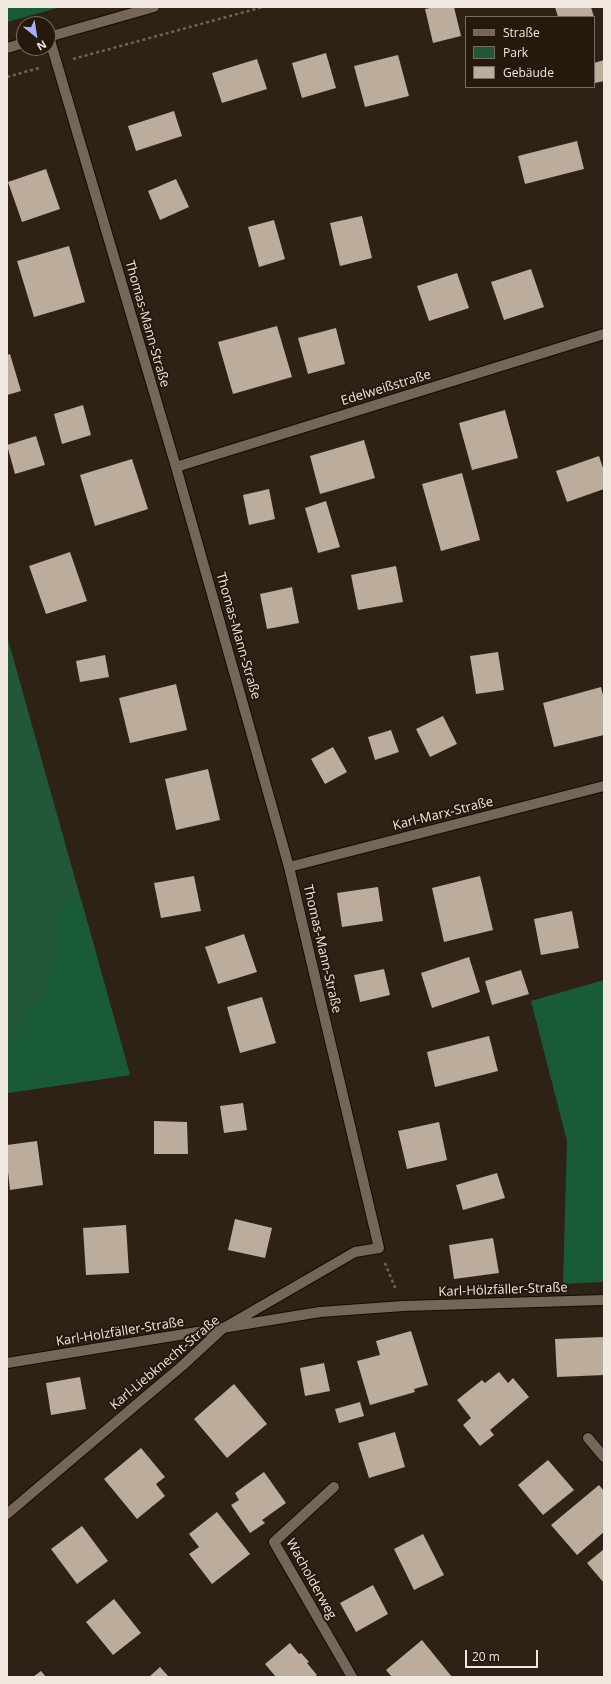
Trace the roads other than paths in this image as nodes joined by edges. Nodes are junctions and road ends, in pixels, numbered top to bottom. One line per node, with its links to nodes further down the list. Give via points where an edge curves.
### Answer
1 (154, 7): 2 (street)
2 (56, 35)
3 (54, 56): 5 (street, Thomas-Mann-Straße)
4 (604, 334): 5 (street, Edelweißstraße)
5 (176, 467): 7 (street, Thomas-Mann-Straße)
6 (604, 786): 7 (street, Karl-Marx-Straße)
7 (289, 867): 8 (street, Thomas-Mann-Straße)
8 (379, 1248): 11 (street, Karl-Liebknecht-Straße, via 355,1252)
9 (604, 1300): 10 (street, Karl-Hölzfäller-Straße)
10 (403, 1306): 11 (street, Karl-Holzfäller-Straße, via 320,1312)
11 (222, 1329): 12 (street, Karl-Holzfäller-Straße); 16 (street, Karl-Liebknecht-Straße)
12 (7, 1363)
13 (588, 1438): 14 (street)
14 (604, 1457)
15 (334, 1487): 17 (street, Wacholderweg, via 274,1542)
16 (7, 1514)
17 (352, 1677)

